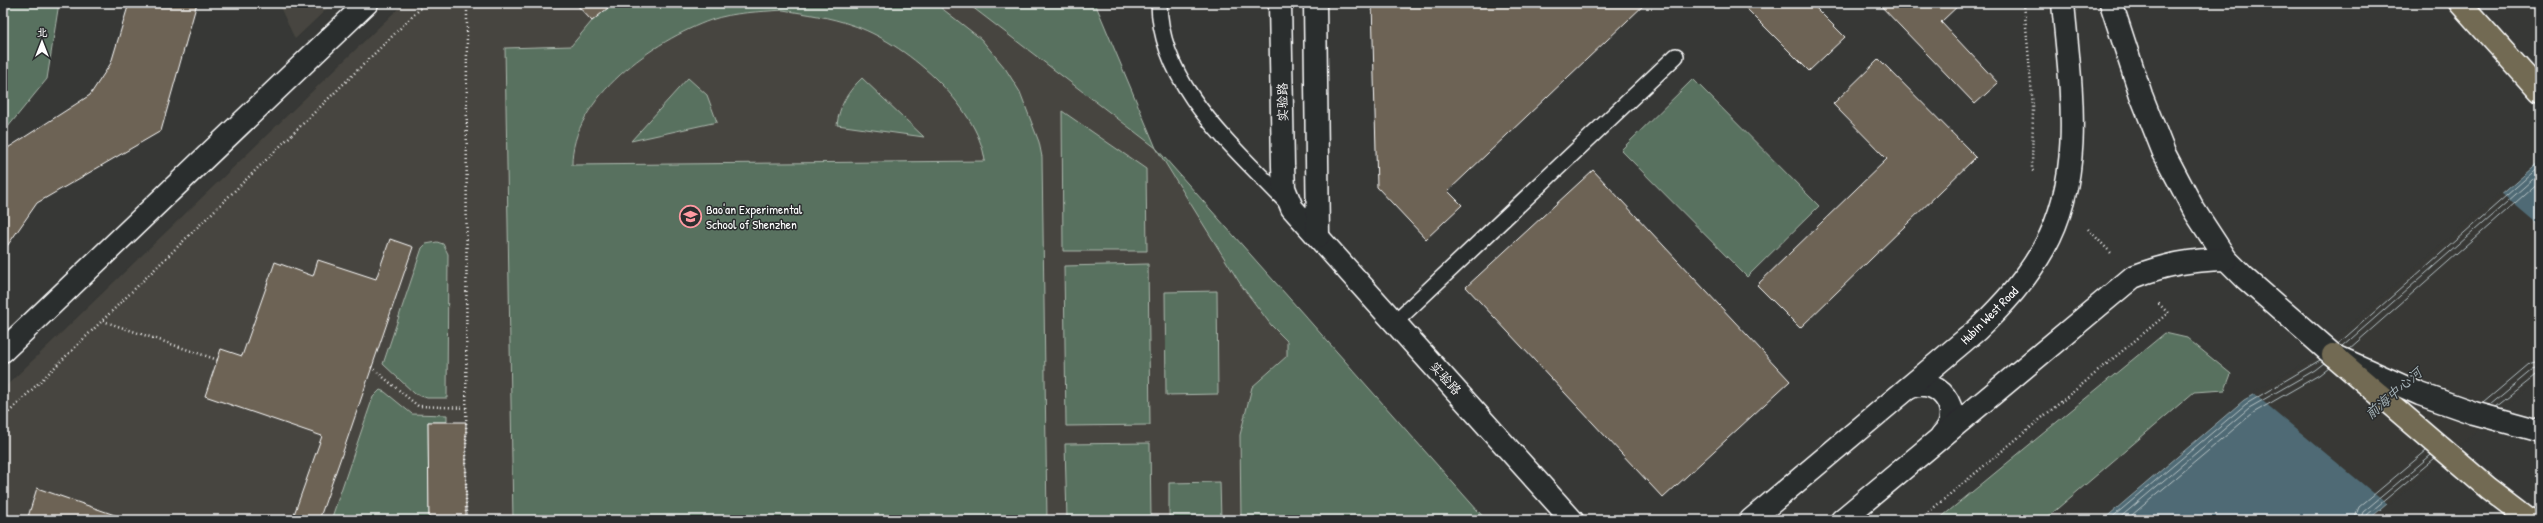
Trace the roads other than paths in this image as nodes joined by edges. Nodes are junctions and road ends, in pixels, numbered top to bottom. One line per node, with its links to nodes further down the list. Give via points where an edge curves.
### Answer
1 (366, 3): 14 (main road)
2 (1159, 3): 10 (lane, via 1166,42 1176,70 1190,97)
3 (1280, 3): 10 (main road, 实验路, via 1284,188)
4 (1315, 3): 11 (main road)
5 (2064, 3): 16 (main road, Hubin West Road, via 2072,129 2068,171 2045,247 2007,301)
6 (2112, 3): 12 (main road, via 2141,95 2164,153 2194,210)
7 (2460, 3): 9 (highway)
8 (1676, 56): 13 (lane)
9 (2540, 92)
10 (1292, 208): 11 (main road, 实验路)
11 (1318, 236): 13 (main road, 实验路)
12 (2226, 259): 15 (main road); 18 (main road, via 2194,260 2164,265 2134,277)
13 (1395, 322): 19 (main road, 实验路)
14 (3, 351)
15 (2333, 354): 17 (main road, via 2427,396 2474,413); 22 (highway, via 2488,488)
16 (1907, 389): 18 (main road, via 1913,385 1924,384 1939,390 1946,397 1951,407 1951,422); 20 (main road, Hubin West Road)
17 (2540, 431)
18 (1941, 436): 21 (main road)
19 (1572, 520)
20 (1752, 520)
21 (1842, 520)
22 (2530, 520)

